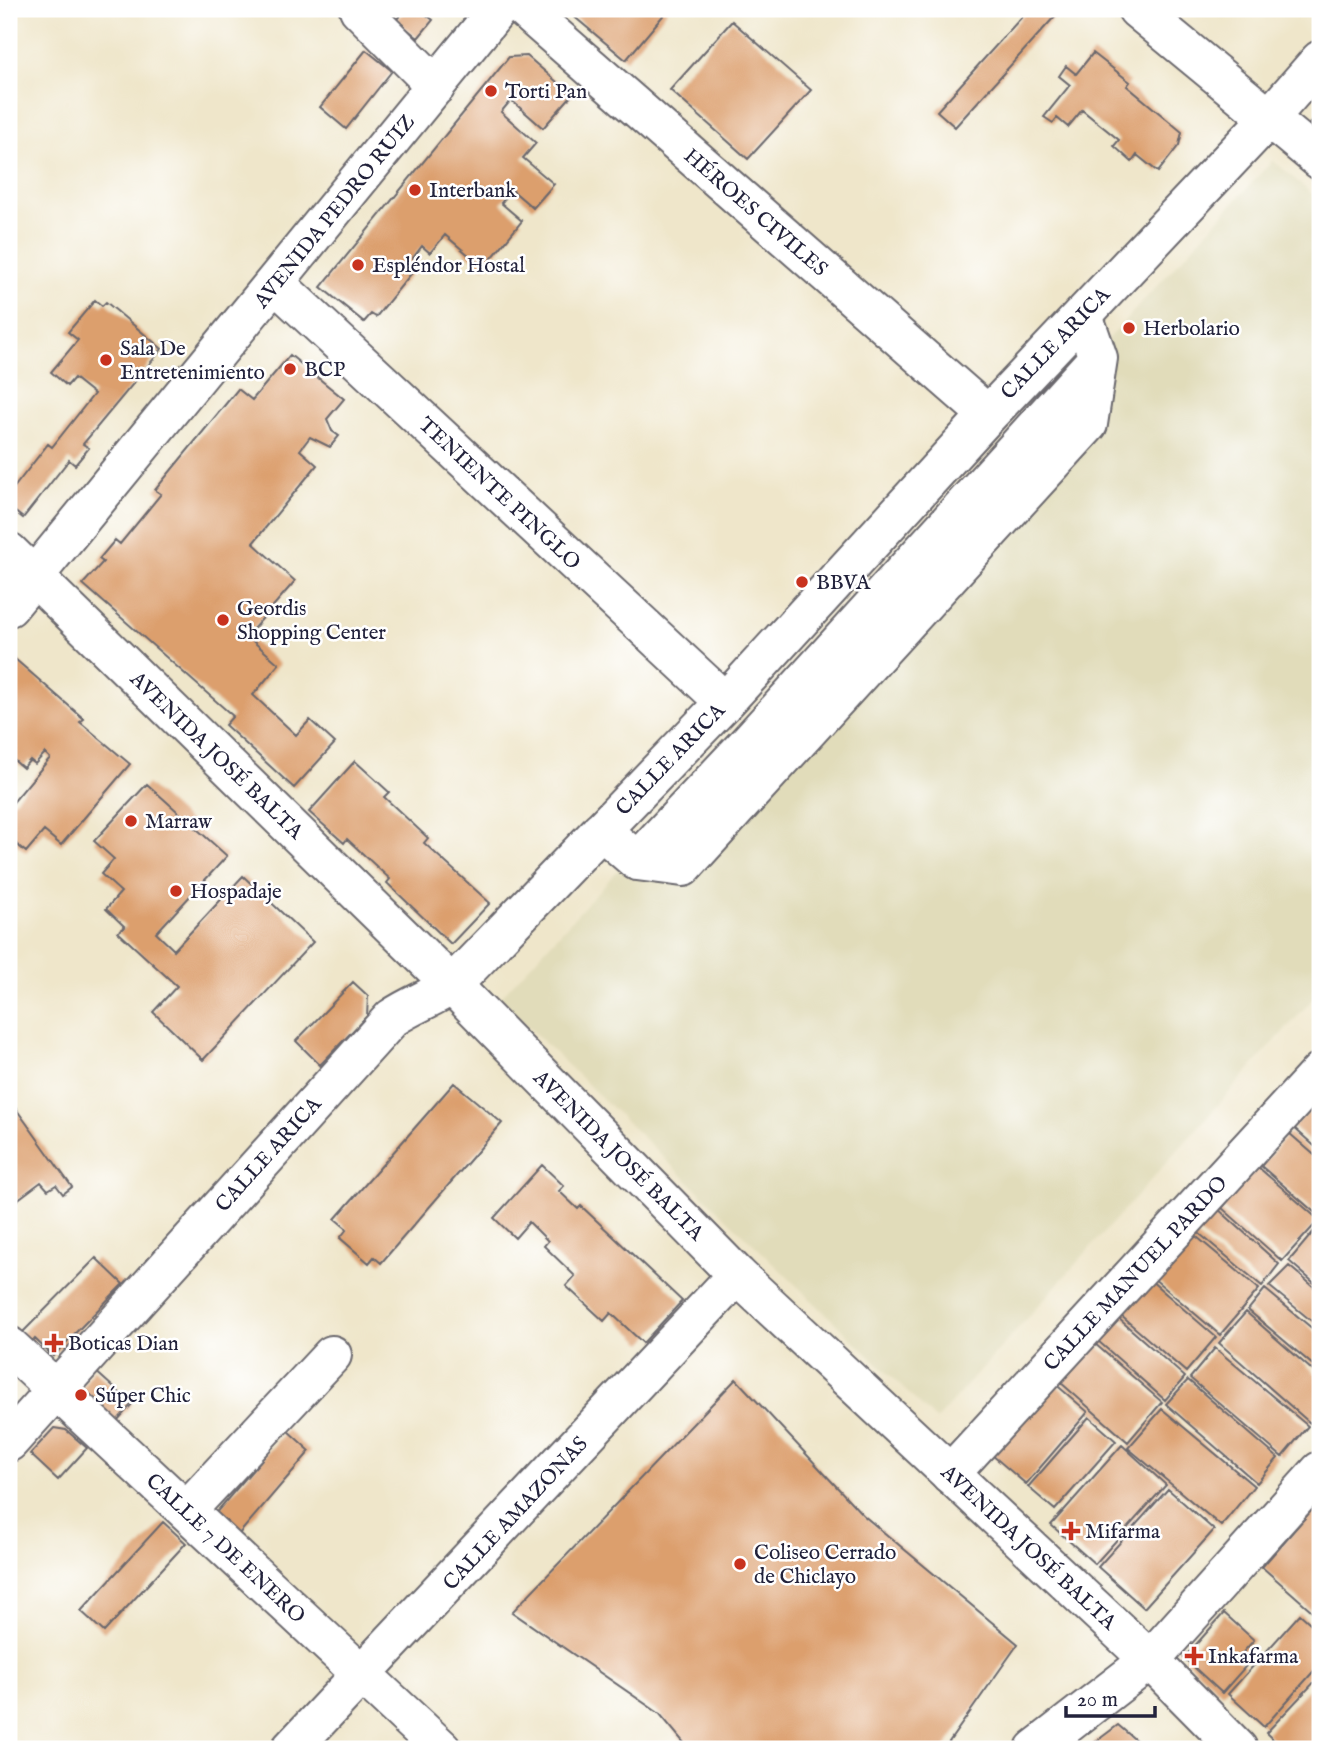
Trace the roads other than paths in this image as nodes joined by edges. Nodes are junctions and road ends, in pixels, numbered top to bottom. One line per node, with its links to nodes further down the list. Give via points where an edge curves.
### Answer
1 (359, 9): 6 (street)
2 (498, 9): 6 (street, AVENIDA PEDRO RUIZ)
3 (524, 9): 11 (street, HÉROES CIVILES)
4 (1137, 9): 7 (street)
5 (1320, 60): 7 (street, CALLE ARICA)
6 (436, 86): 9 (street, AVENIDA PEDRO RUIZ)
7 (1270, 117): 8 (street); 10 (street, CALLE ARICA)
8 (1320, 160)
9 (276, 284): 12 (street, AVENIDA PEDRO RUIZ); 14 (street, TENIENTE PINGLO)
10 (1083, 315): 11 (street, CALLE ARICA); 15 (street, via 1098,358 748,743 637,861)
11 (988, 415): 14 (street, CALLE ARICA)
12 (22, 564): 13 (street, AVENIDA PEDRO RUIZ); 16 (street, AVENIDA JOSÉ BALTA)
13 (9, 607)
14 (725, 702): 15 (street, CALLE ARICA)
15 (601, 830): 16 (street, CALLE ARICA)
16 (452, 985): 18 (street, AVENIDA JOSÉ BALTA); 21 (street, CALLE ARICA, via 392,1018)
17 (1320, 1072): 24 (street, CALLE MANUEL PARDO)
18 (737, 1275): 24 (street, AVENIDA JOSÉ BALTA); 27 (street, CALLE AMAZONAS)
19 (9, 1346): 21 (street, CALLE 7 DE ENERO)
20 (332, 1355): 25 (street)
21 (55, 1389): 22 (street, CALLE ARICA); 25 (street, CALLE 7 DE ENERO)
22 (9, 1442)
23 (1320, 1471): 26 (street)
24 (950, 1474): 26 (street, AVENIDA JOSÉ BALTA)
25 (186, 1511): 27 (street, CALLE 7 DE ENERO)
26 (1150, 1660): 30 (street); 31 (street, AVENIDA JOSÉ BALTA)
27 (362, 1675): 28 (street, CALLE AMAZONAS); 29 (street, CALLE 7 DE ENERO)
28 (291, 1749)
29 (442, 1749)
30 (1035, 1749)
31 (1238, 1749)

